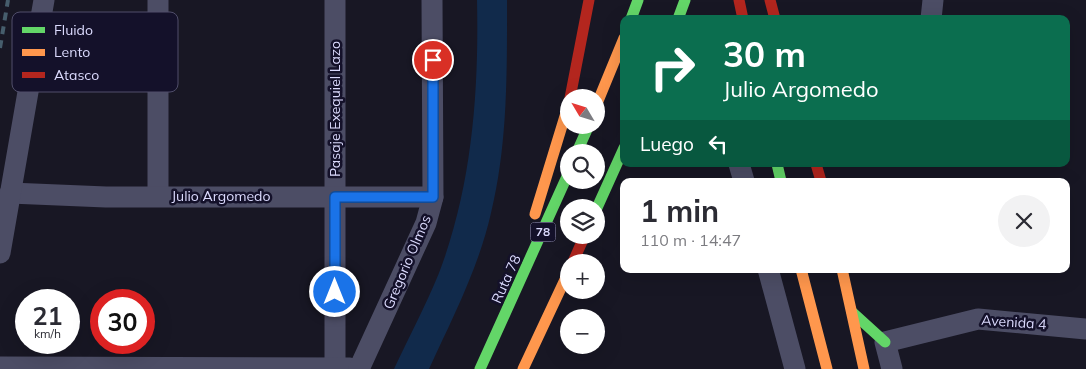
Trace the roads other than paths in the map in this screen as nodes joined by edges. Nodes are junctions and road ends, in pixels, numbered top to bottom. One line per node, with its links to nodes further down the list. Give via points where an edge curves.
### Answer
1 (335, 0): 24 (street, Pasaje Exequiel Lazo)
2 (432, 0): 25 (street, Gregorio Olmos)
3 (589, 0): 15 (main road)
4 (638, 0): 9 (main road)
5 (685, 0): 10 (main road)
6 (739, 0): 11 (main road)
7 (770, 0): 12 (main road)
8 (933, 0): 13 (street)
9 (632, 15)
10 (679, 15)
11 (742, 15)
12 (774, 15)
13 (931, 15)
14 (620, 48): 16 (main road)
15 (572, 89)
16 (603, 89)
17 (28, 92): 22 (street)
18 (158, 92): 23 (street)
19 (560, 132): 32 (main road, via 532,223)
20 (620, 157): 26 (main road)
21 (562, 189): 32 (main road, Ruta 78 / 78)
22 (10, 194): 23 (street, Julio Argomedo); 27 (street)
23 (158, 196): 24 (street, Julio Argomedo)
24 (335, 197): 25 (street, Julio Argomedo); 38 (street, Pasaje Exequiel Lazo)
25 (433, 197): 39 (street, Gregorio Olmos, via 426,223)
26 (601, 199)
27 (0, 253)
28 (769, 273): 42 (street)
29 (802, 273): 43 (main road)
30 (843, 273): 33 (main road)
31 (560, 290): 41 (main road)
32 (517, 291): 40 (main road, Ruta 78 / 78)
33 (852, 312): 35 (main road); 44 (main road)
34 (1086, 329): 35 (street, Avenida 4, via 978,319)
35 (885, 342): 45 (street)
36 (0, 366): 37 (street)
37 (102, 368): 38 (street)
38 (335, 368): 39 (street)
39 (359, 368)
40 (480, 369)
41 (523, 369)
42 (795, 369)
43 (827, 369)
44 (864, 369)
45 (892, 369)

